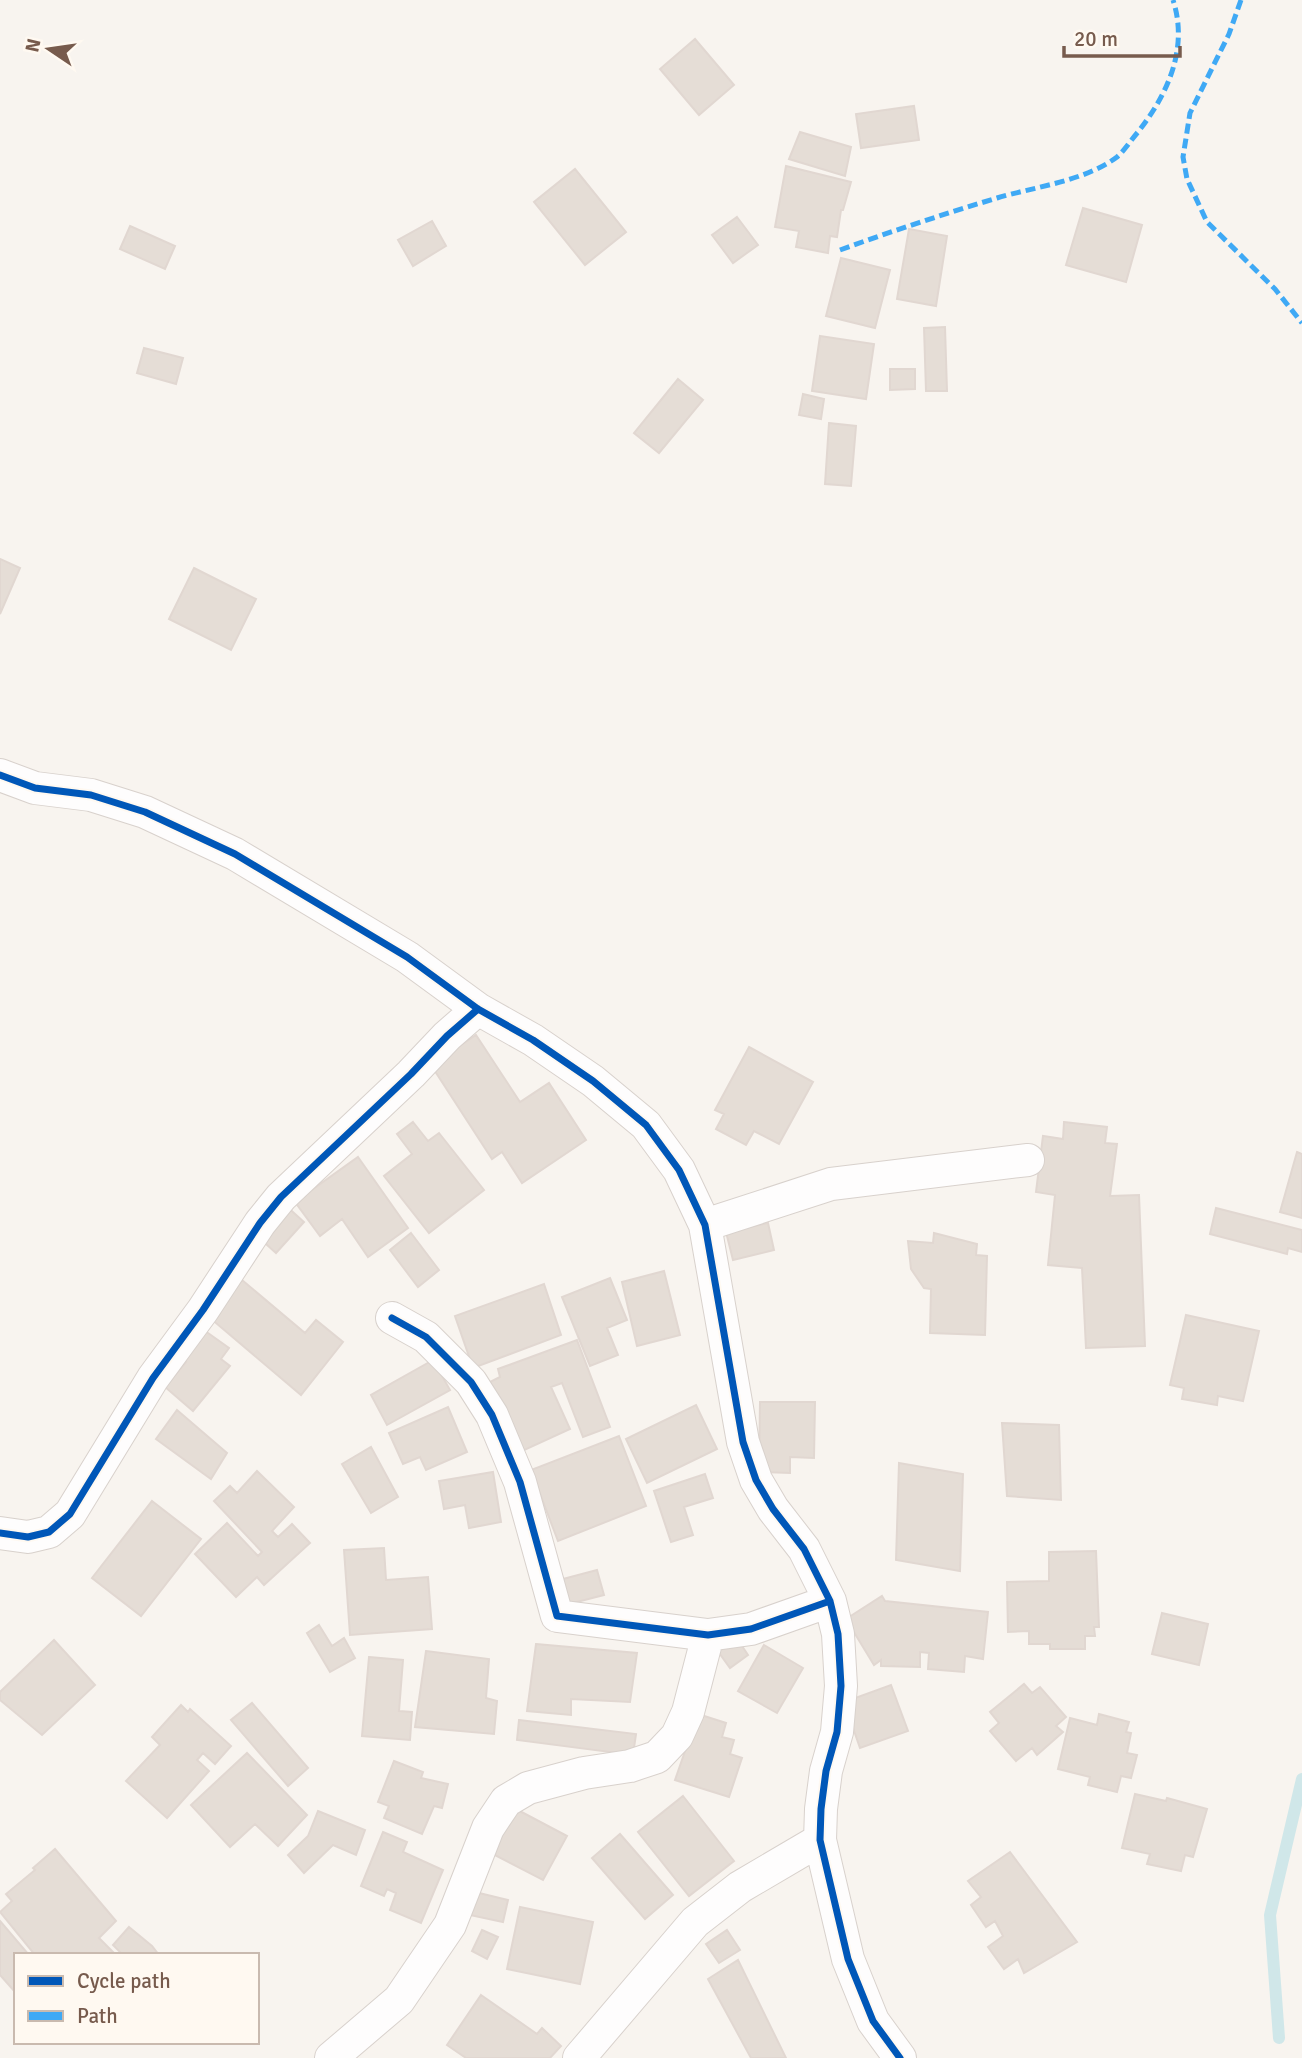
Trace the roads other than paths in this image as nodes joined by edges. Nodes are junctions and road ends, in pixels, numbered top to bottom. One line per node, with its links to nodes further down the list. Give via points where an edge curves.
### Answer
1 (0, 775): 2 (street, via 35,788 91,795 145,812 235,854 408,957)
2 (478, 1009): 4 (street, via 593,1081 646,1125 680,1170); 6 (street, via 281,1196 153,1378 71,1514 49,1532 28,1537)
3 (1028, 1160): 4 (street, via 831,1184)
4 (705, 1225): 7 (street, via 743,1442 756,1480 804,1549)
5 (392, 1318): 8 (street, via 426,1337 471,1382 492,1415 520,1482 557,1616)
6 (0, 1533)
7 (830, 1601): 8 (street, via 751,1629); 9 (street, via 838,1634 841,1686)
8 (708, 1635): 10 (street, via 677,1736 657,1757 528,1788 506,1801 488,1828 450,1925 399,2000)
9 (820, 1840): 11 (street, via 740,1887 695,1922); 12 (street, via 848,1959 873,2021)
10 (331, 2058)
11 (579, 2058)
12 (900, 2058)

